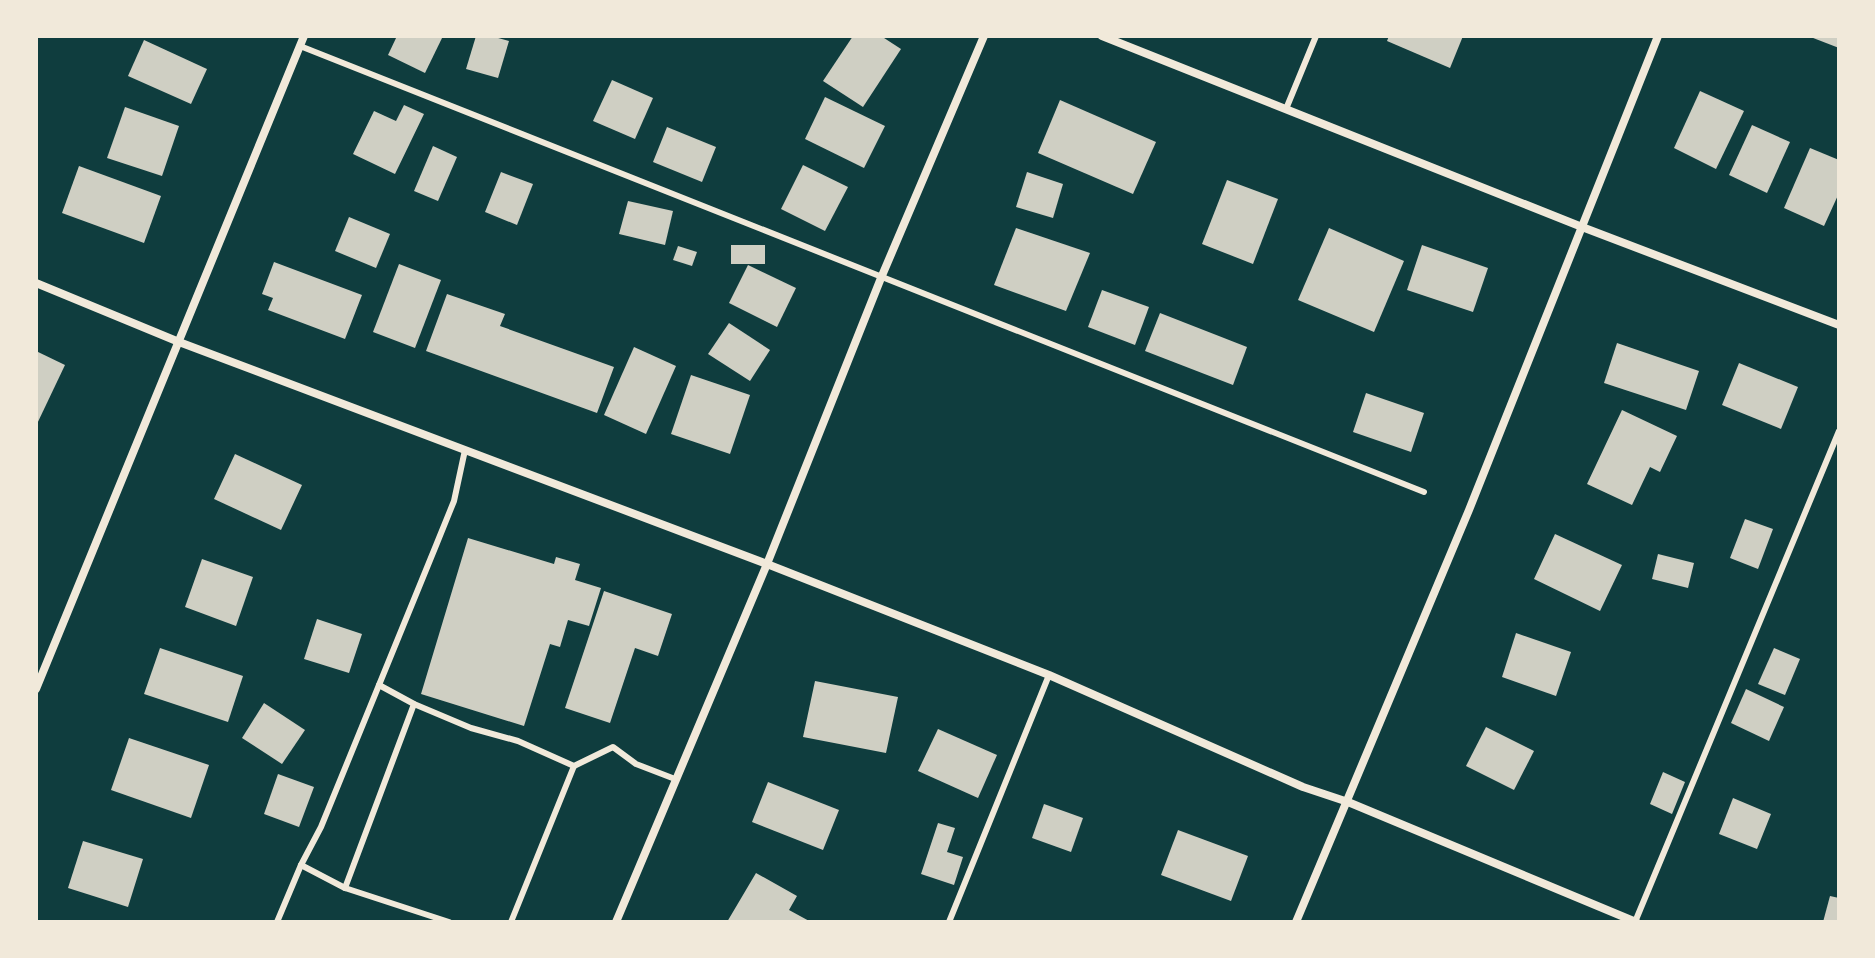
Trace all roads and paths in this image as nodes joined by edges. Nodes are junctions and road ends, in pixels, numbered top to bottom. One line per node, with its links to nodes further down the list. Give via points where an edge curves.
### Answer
1 (304, 36): 6 (street)
2 (984, 36): 9 (street)
3 (1102, 36): 7 (street)
4 (1316, 36): 7 (lane)
5 (1658, 36): 8 (street)
6 (300, 46): 9 (lane); 12 (street)
7 (1286, 109): 8 (street)
8 (1582, 227): 11 (street); 23 (street)
9 (881, 278): 15 (lane); 16 (street)
10 (36, 283): 12 (street)
11 (1839, 325)
12 (179, 342): 14 (street); 19 (street)
13 (1839, 431): 32 (lane)
14 (465, 450): 16 (street); 18 (lane, via 454,501)
15 (1424, 492)
16 (767, 564): 17 (street); 22 (street)
17 (1049, 675): 23 (street); 30 (lane)
18 (379, 685): 20 (lane); 24 (lane)
19 (36, 689)
20 (414, 704): 21 (lane); 25 (lane)
21 (574, 766): 22 (lane, via 613,747 636,764); 28 (lane)
22 (675, 779): 29 (street)
23 (1348, 802): 31 (street); 32 (street)
24 (301, 865): 25 (lane); 26 (lane)
25 (345, 888): 27 (lane)
26 (277, 922)
27 (449, 922)
28 (511, 922)
29 (616, 922)
30 (949, 922)
31 (1296, 922)
32 (1635, 922)

